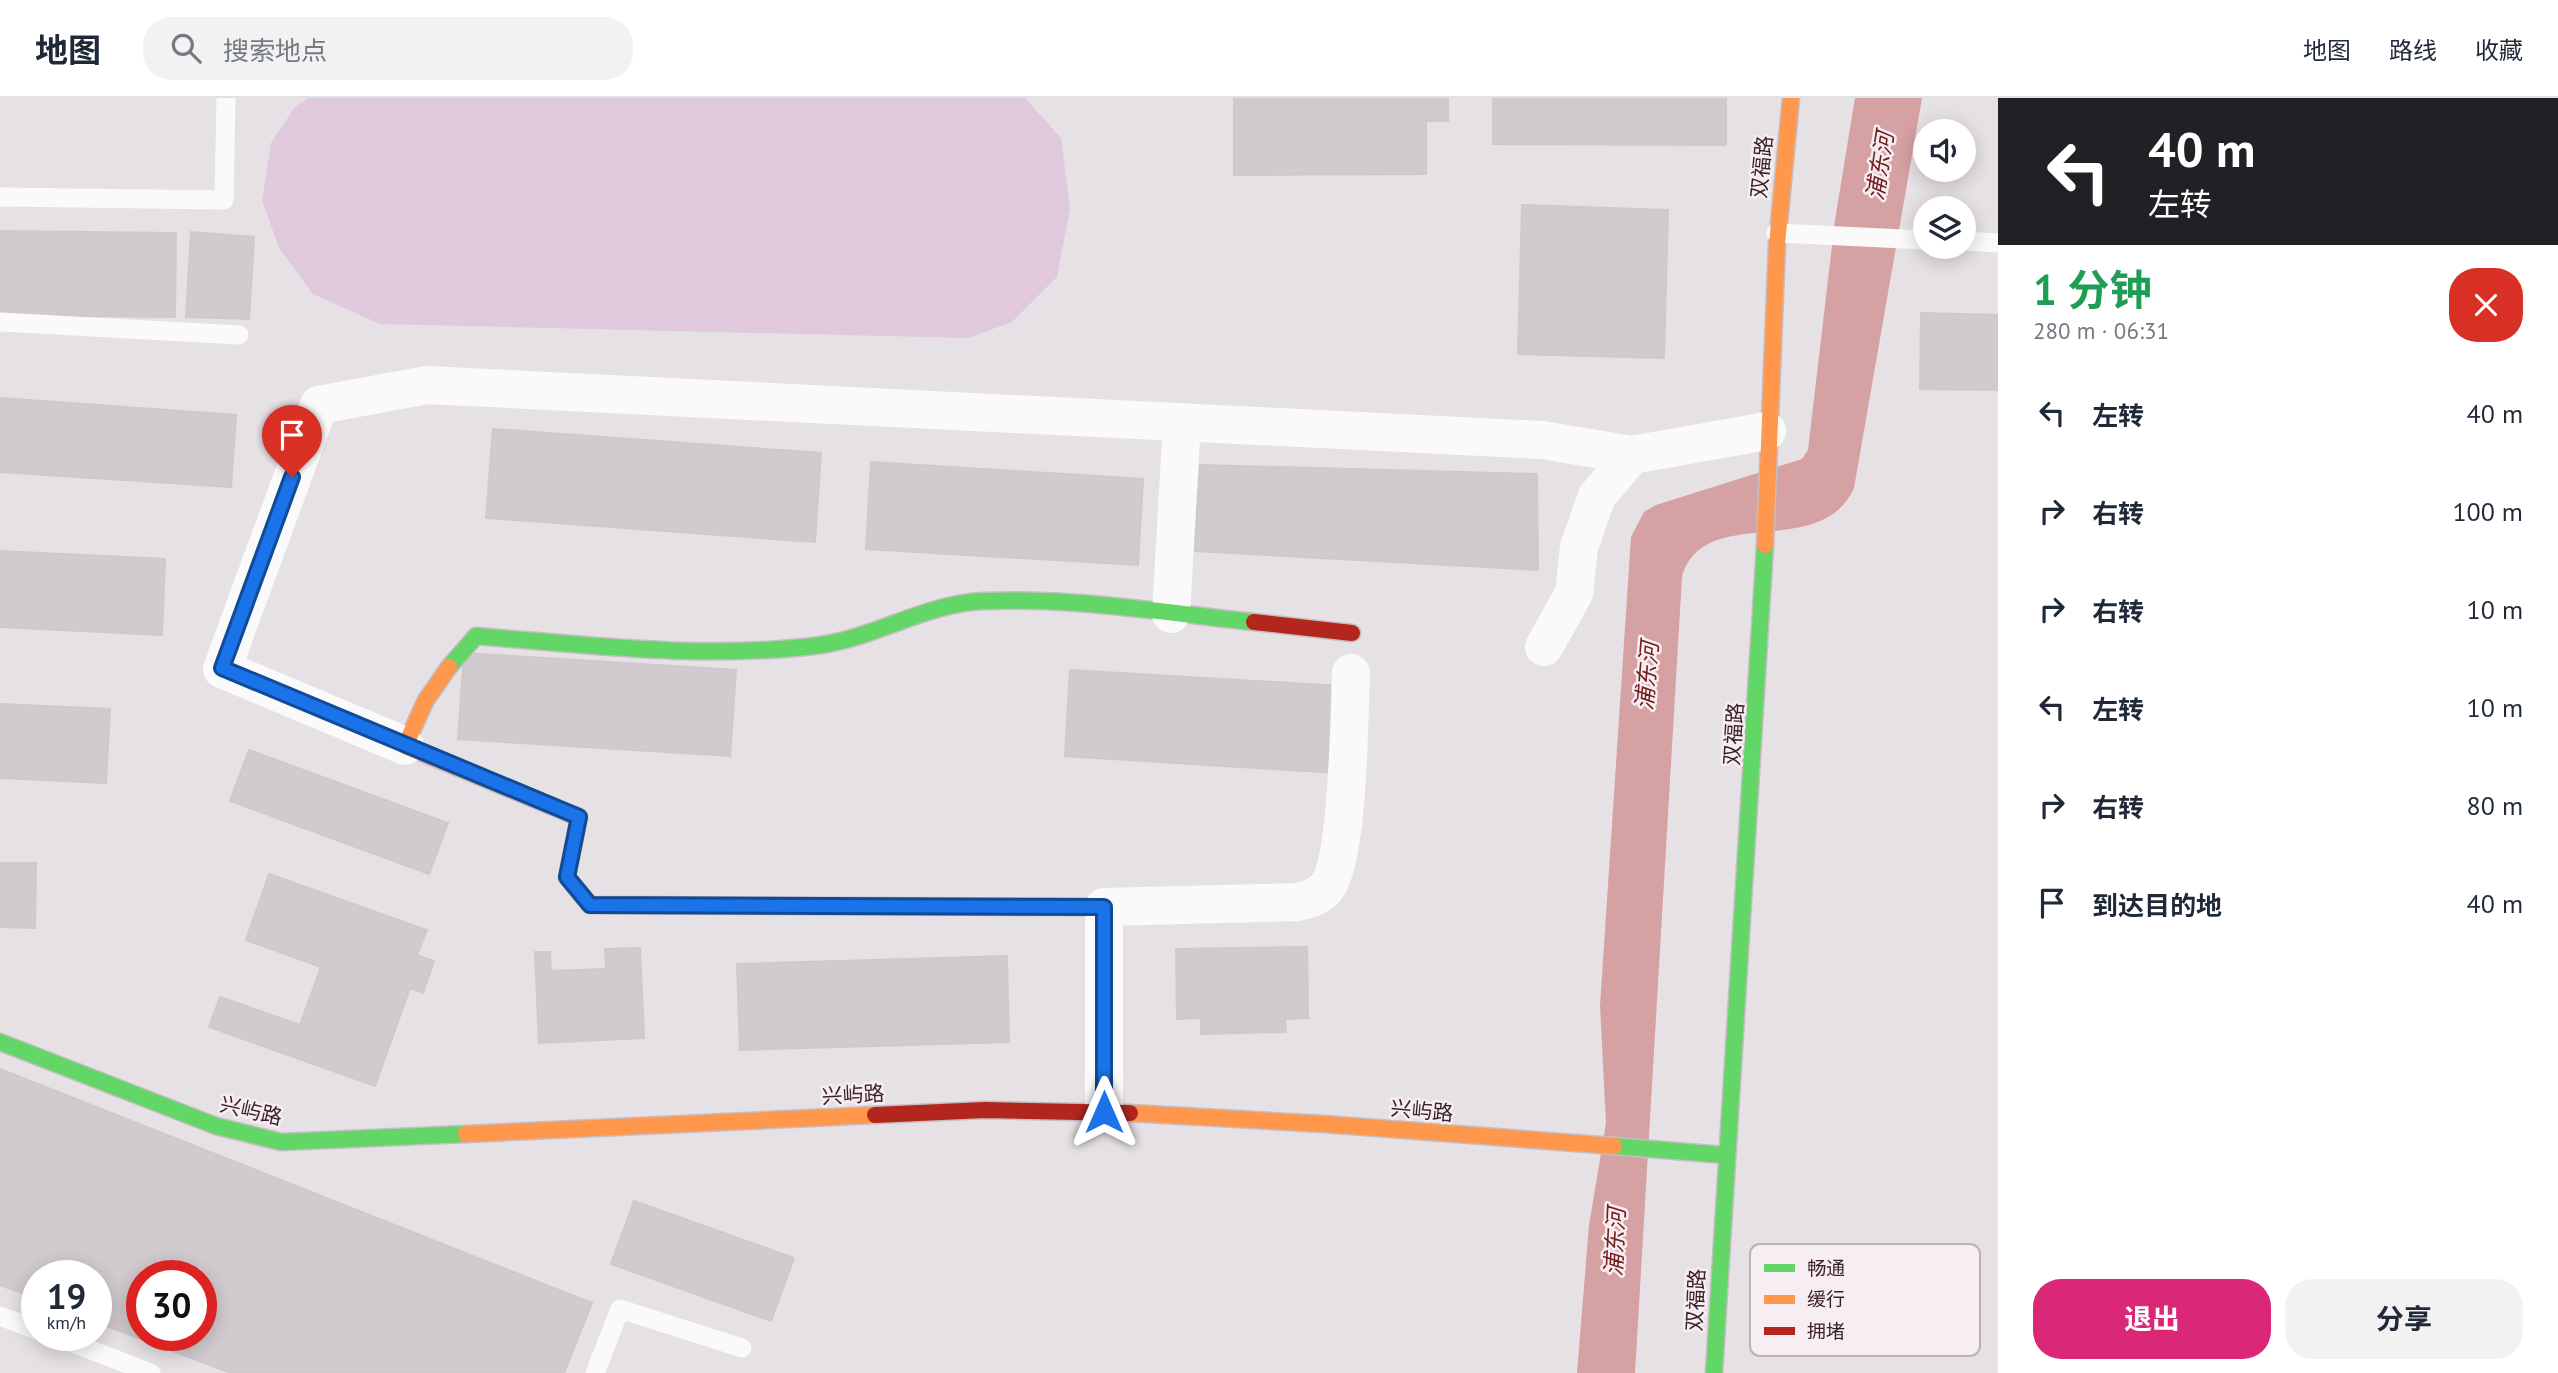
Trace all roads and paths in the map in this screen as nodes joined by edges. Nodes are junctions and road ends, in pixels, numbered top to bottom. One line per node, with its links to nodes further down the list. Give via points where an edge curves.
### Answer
1 (226, 98): 3 (lane, via 224,200)
2 (1791, 98): 4 (street, 双福路)
3 (0, 197)
4 (1776, 233): 5 (lane); 11 (street, 双福路)
5 (1913, 239)
6 (1976, 242): 7 (lane)
7 (1998, 243)
8 (0, 322): 9 (lane)
9 (239, 335)
10 (1182, 422): 12 (street, via 1542,440); 13 (street); 17 (street, via 427,385 319,405 222,668)
11 (1767, 443): 12 (street); 21 (street, 双福路, via 1759,681)
12 (1632, 455): 15 (street, via 1597,496 1579,547 1574,593)
13 (1171, 614): 14 (street); 17 (street, via 1054,601 981,601 912,616 839,642 781,650 626,648 476,636 442,671)
14 (1352, 633)
15 (1544, 647)
16 (1351, 673): 18 (street, via 1339,860 1326,889 1298,902)
17 (405, 746): 18 (street, via 579,817 567,877 590,905)
18 (1104, 907): 20 (street)
19 (0, 1042): 20 (street, 兴屿路, via 216,1126 281,1142 985,1110)
20 (1104, 1112): 21 (street, 兴屿路)
21 (1724, 1155): 28 (street, 双福路)
22 (0, 1316): 23 (lane)
23 (21, 1324)
24 (742, 1348): 27 (lane, via 620,1309)
25 (94, 1351): 26 (lane)
26 (151, 1373)
27 (595, 1373)
28 (1714, 1373)

